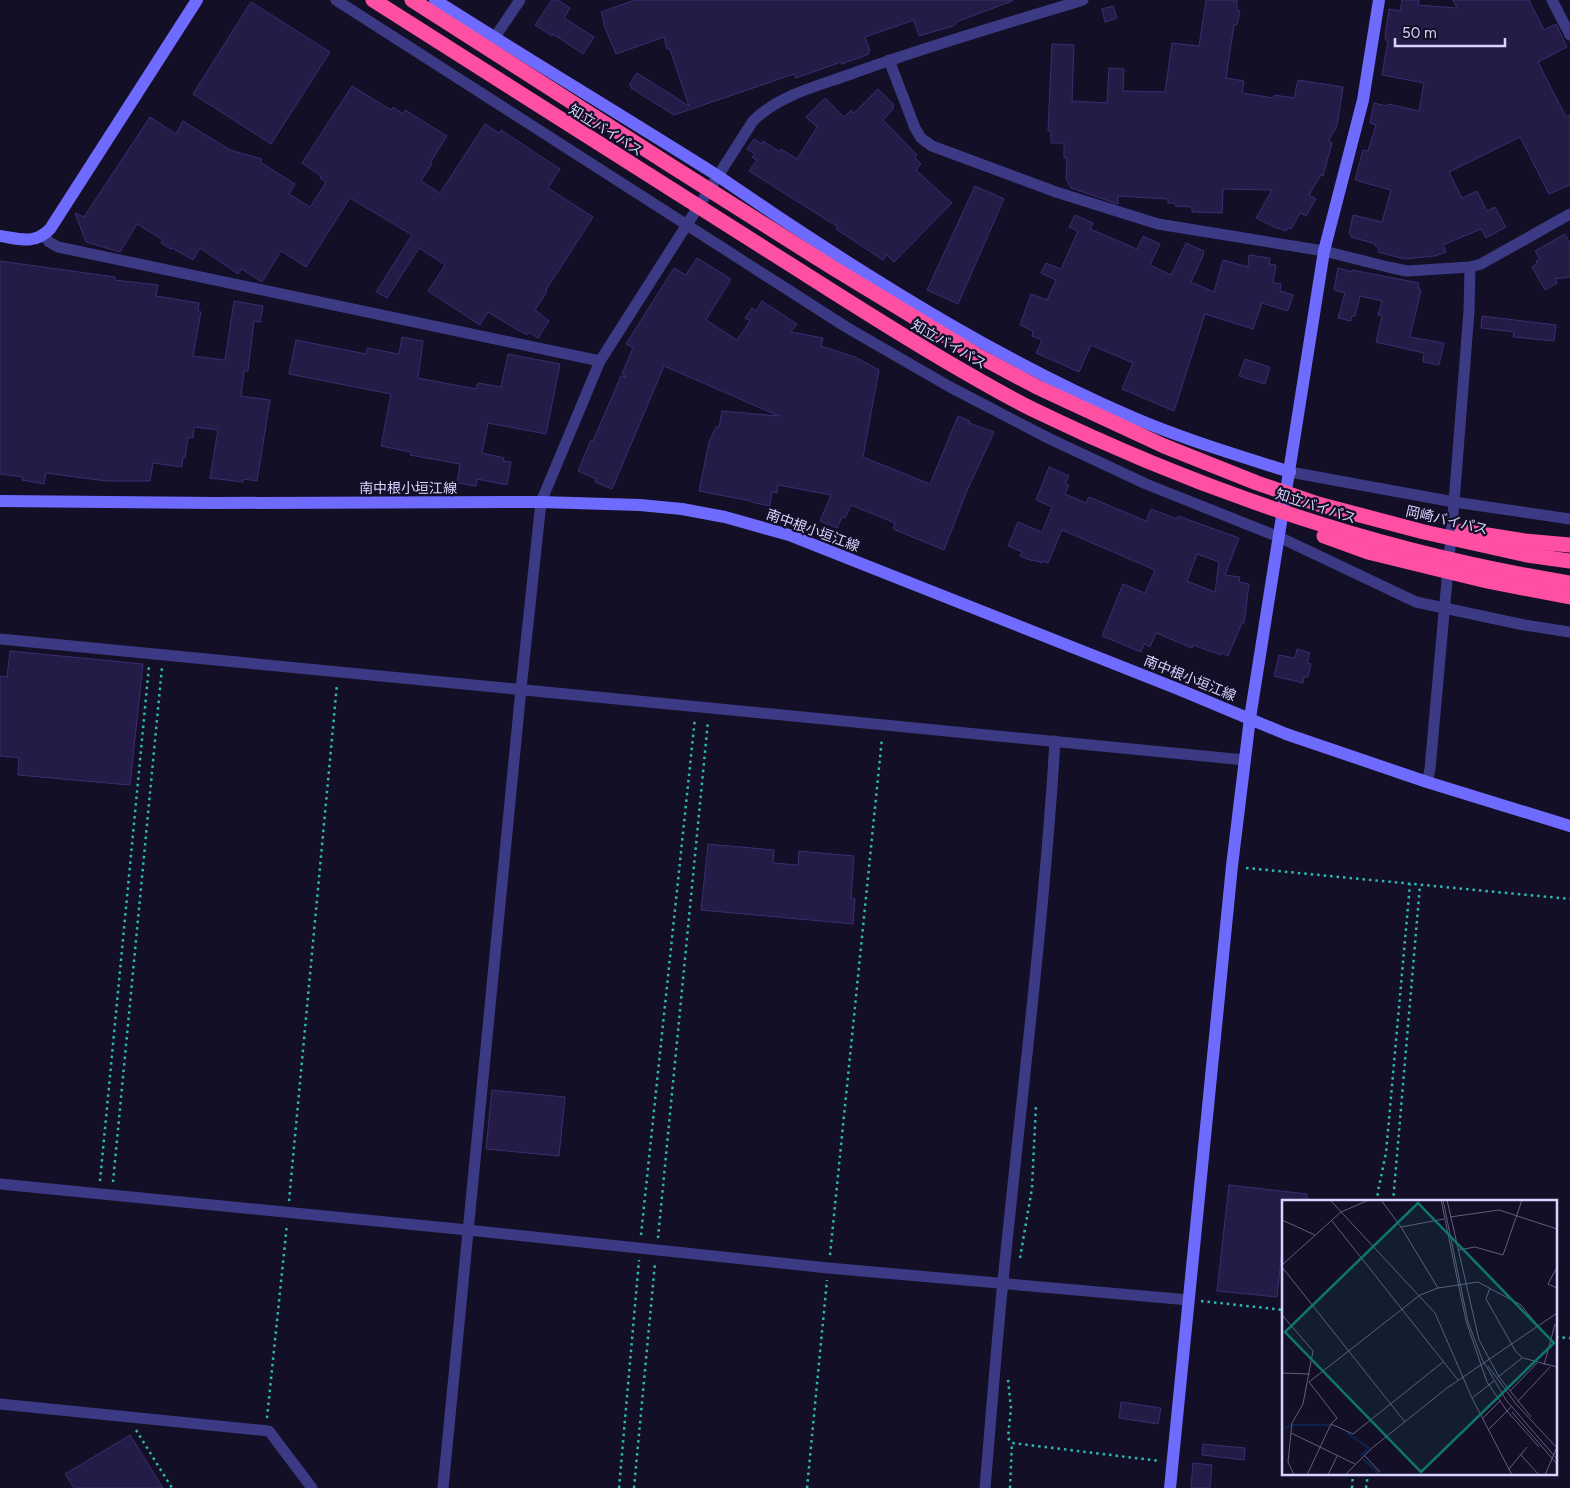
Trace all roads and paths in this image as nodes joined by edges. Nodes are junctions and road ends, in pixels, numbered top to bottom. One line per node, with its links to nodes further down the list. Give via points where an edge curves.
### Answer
1 (197, 0): 16 (street, via 56,223)
2 (336, 0): 15 (street)
3 (373, 0): 25 (highway, 知立バイパス, bridge, via 966,373 1095,438)
4 (412, 0): 26 (highway, 知立バイパス, bridge, via 816,257 993,363 1164,446)
5 (435, 0): 11 (street)
6 (520, 0): 11 (street)
7 (1083, 0): 12 (street)
8 (1379, 0): 18 (street, via 1363,100)
9 (1552, 0): 10 (street)
10 (1570, 35)
11 (495, 37): 13 (street)
12 (889, 60): 13 (street, via 793,94 763,110); 18 (street, via 914,128 932,146 1056,192 1158,224)
13 (718, 176): 15 (street); 21 (street, via 859,269 959,329 1065,386 1133,418)
14 (1570, 214): 19 (street, via 1481,264)
15 (686, 225): 20 (street); 28 (street, via 846,327 950,387 1146,484)
16 (44, 235): 17 (street, via 32,240); 20 (street, via 58,247)
17 (0, 236)
18 (1324, 251): 19 (street, via 1408,271); 21 (street)
19 (1470, 267): 24 (street)
20 (600, 361): 23 (street)
21 (1290, 472): 24 (street); 28 (street)
22 (0, 501): 23 (street, 南中根小垣江線)
23 (541, 502): 39 (street); 42 (street, 南中根小垣江線, via 640,505 726,517 756,525 808,542)
24 (1454, 502): 27 (street); 33 (street)
25 (1253, 503): 31 (highway, 知立バイパス, bridge, via 1318,525 1425,554); 32 (highway, bridge, via 1314,532 1368,552)
26 (1318, 504): 29 (highway, bridge, via 1450,529); 30 (highway, 岡崎バイパス, bridge, via 1424,532)
27 (1570, 519)
28 (1279, 537): 33 (street, via 1416,602); 42 (street)
29 (1570, 545)
30 (1570, 561)
31 (1570, 583)
32 (1570, 597)
33 (1444, 609): 34 (street); 46 (street)
34 (1570, 632)
35 (0, 639): 36 (street)
36 (150, 653): 37 (street); 54 (path)
37 (164, 654): 38 (street); 55 (path)
38 (338, 672): 39 (street); 58 (path)
39 (521, 689): 40 (street); 59 (street)
40 (696, 707): 41 (street); 60 (path)
41 (709, 708): 43 (street); 61 (path)
42 (1250, 718): 45 (street); 46 (street, 南中根小垣江線, via 1286,734)
43 (884, 725): 44 (street); 62 (path)
44 (1054, 741): 45 (street); 63 (street, via 1051,808)
45 (1245, 760): 48 (street)
46 (1427, 782): 47 (street, 南中根小垣江線)
47 (1570, 826)
48 (1232, 866): 49 (path); 65 (street)
49 (1410, 884): 50 (path); 56 (path, via 1386,1153)
50 (1420, 885): 51 (path); 57 (path)
51 (1570, 899)
52 (1037, 1098): 64 (path, via 1032,1188)
53 (0, 1184): 54 (street)
54 (99, 1195): 55 (street)
55 (112, 1196): 58 (street)
56 (1377, 1200)
57 (1392, 1200)
58 (288, 1212): 59 (street); 70 (path, via 266,1425)
59 (468, 1230): 60 (street); 75 (street)
60 (640, 1249): 61 (street); 76 (path)
61 (656, 1251): 62 (street); 77 (path)
62 (828, 1268): 63 (street); 78 (path)
63 (1002, 1284): 64 (street); 79 (street)
64 (1016, 1285): 65 (street)
65 (1189, 1300): 66 (path); 72 (street)
66 (1282, 1310)
67 (1008, 1373): 71 (path, via 1012,1408 1008,1438)
68 (0, 1404): 69 (street)
69 (132, 1416): 70 (street); 73 (path, via 133,1425)
70 (269, 1431): 74 (street)
71 (1012, 1443): 72 (path); 80 (path)
72 (1172, 1462): 81 (street)
73 (172, 1488)
74 (312, 1488)
75 (443, 1488)
76 (619, 1488)
77 (634, 1488)
78 (807, 1488)
79 (985, 1488)
80 (1010, 1488)
81 (1170, 1488)

